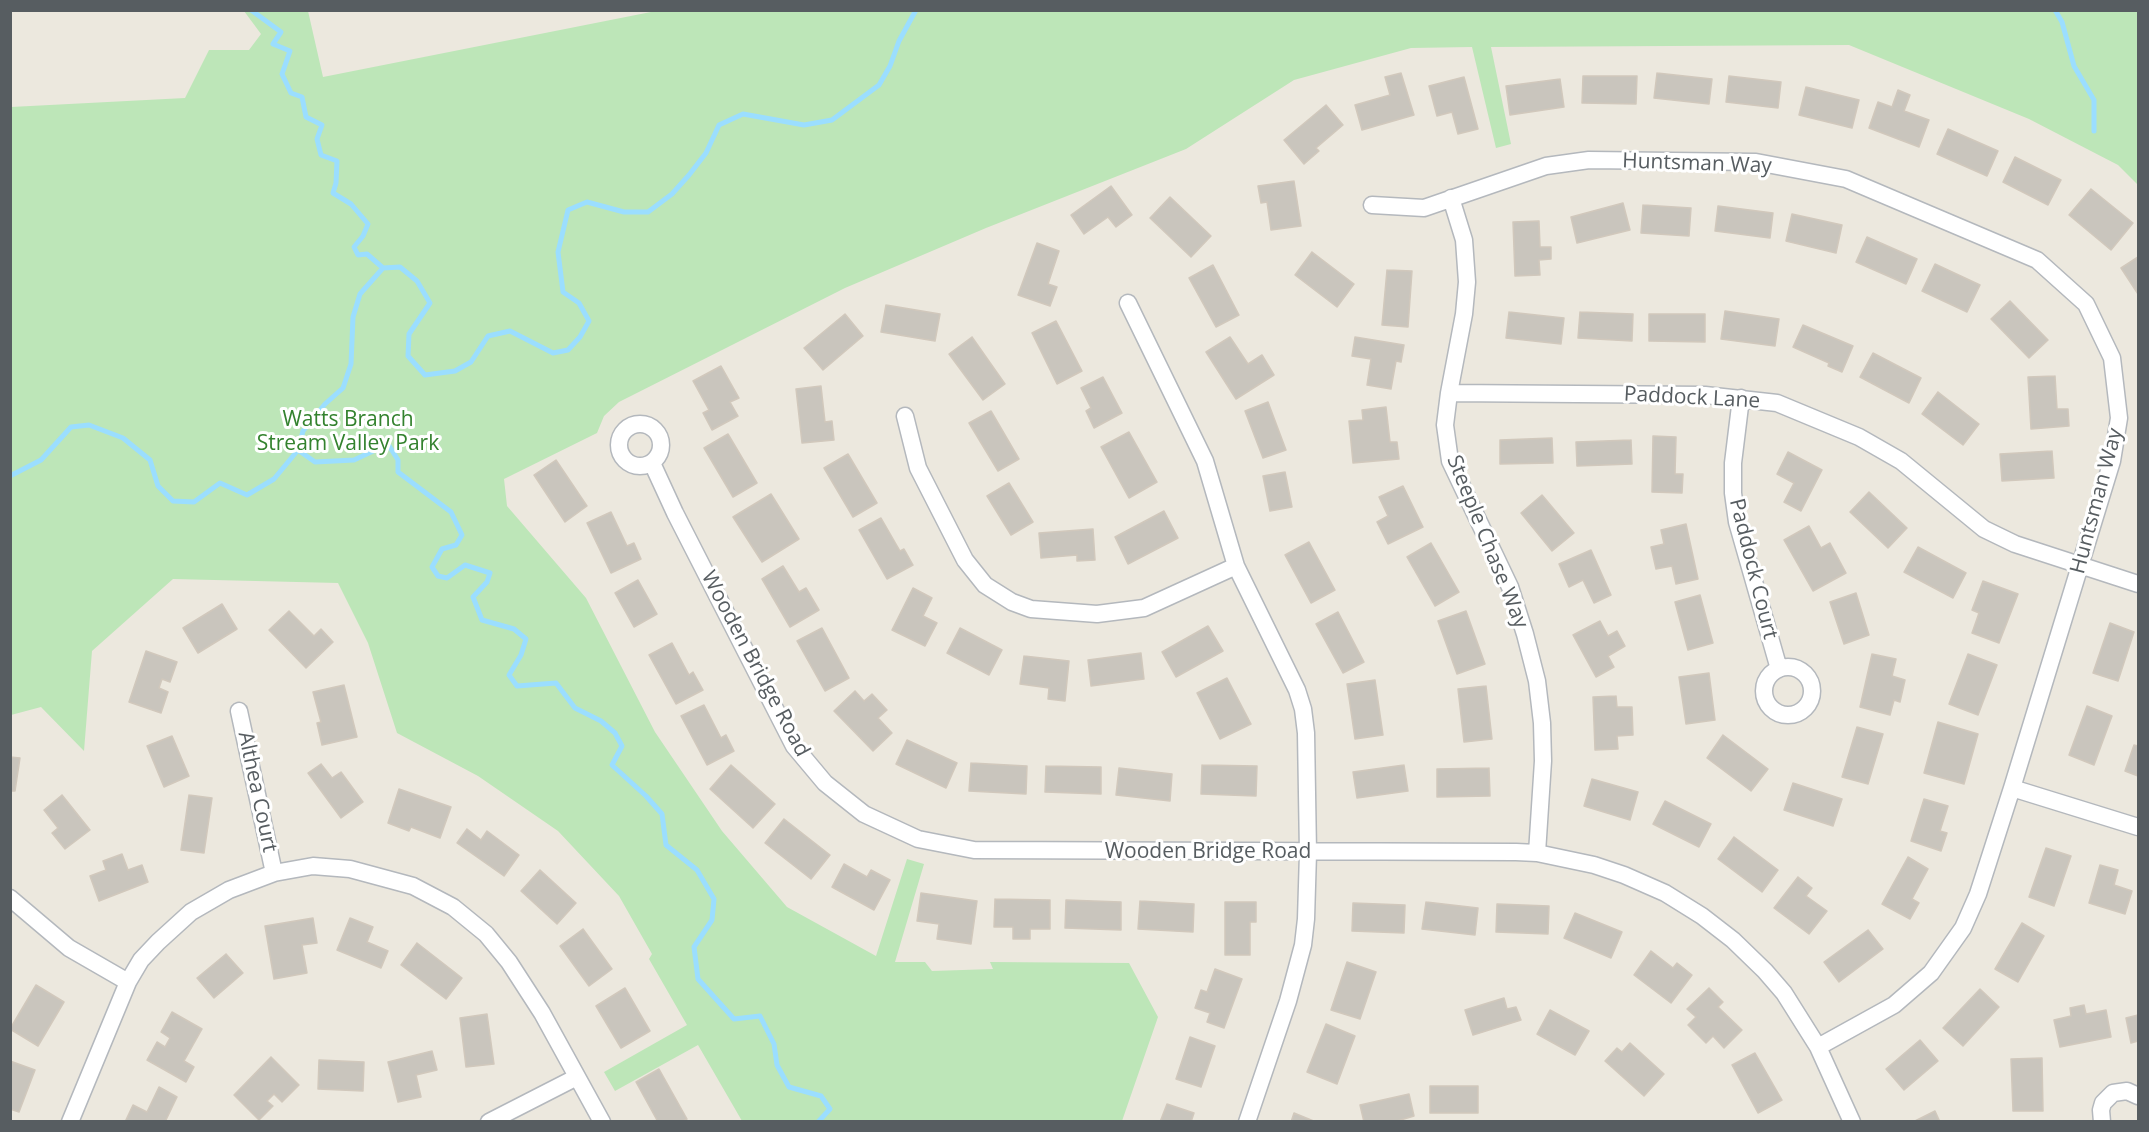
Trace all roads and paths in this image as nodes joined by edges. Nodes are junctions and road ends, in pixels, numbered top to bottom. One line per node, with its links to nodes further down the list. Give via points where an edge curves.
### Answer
1 (1451, 198): 2 (street, Huntsman Way, via 1424,208); 4 (street, Steeple Chase Way, via 1464,240 1467,282); 9 (street, Huntsman Way, via 1546,166 1589,160 1756,162 1846,179 2037,260 2086,304 2112,358 2119,418 2112,461)
2 (1372, 205)
3 (1128, 303): 8 (street, via 1205,461)
4 (1449, 393): 5 (street, Paddock Lane); 16 (street, Steeple Chase Way, via 1445,425 1450,461 1510,587 1537,681 1543,761)
5 (1741, 398): 9 (street, Paddock Lane, via 1778,403 1859,436 1901,461 1984,529); 11 (street, Paddock Court, via 1732,463 1736,512)
6 (905, 416): 8 (street, via 918,468 965,560 985,585 1012,603 1031,609 1097,614 1144,608)
7 (652, 463): 15 (street, Wooden Bridge Road, via 794,746 825,783 864,814 918,839 974,850)
8 (1236, 566): 15 (street, via 1290,673 1303,709 1308,756)
9 (2081, 566): 10 (street, Paddock Lane); 13 (street, Huntsman Way)
10 (2139, 584)
11 (1779, 669)
12 (239, 711): 17 (street, Althea Court)
13 (2012, 788): 14 (street); 20 (street, Huntsman Way, via 1978,894 1963,928 1931,973 1894,1005)
14 (2139, 826)
15 (1308, 853): 16 (street, Wooden Bridge Road); 26 (street, via 1303,945)
16 (1537, 853): 20 (street, Wooden Bridge Road, via 1624,875 1665,893 1702,916 1765,971 1784,993)
17 (274, 873): 19 (street, via 229,890 191,912 147,954); 21 (street, via 313,866 350,869 413,886 453,907 486,934 509,962)
18 (10, 898): 19 (street, via 69,948)
19 (128, 982): 23 (street)
20 (1818, 1047): 27 (street, Wooden Bridge Road)
21 (577, 1077): 24 (street); 25 (street)
22 (2139, 1096): 28 (street, via 2127,1091 2113,1093 2103,1103)
23 (70, 1122)
24 (489, 1122)
25 (602, 1122)
26 (1247, 1122)
27 (1852, 1122)
28 (2103, 1122)

